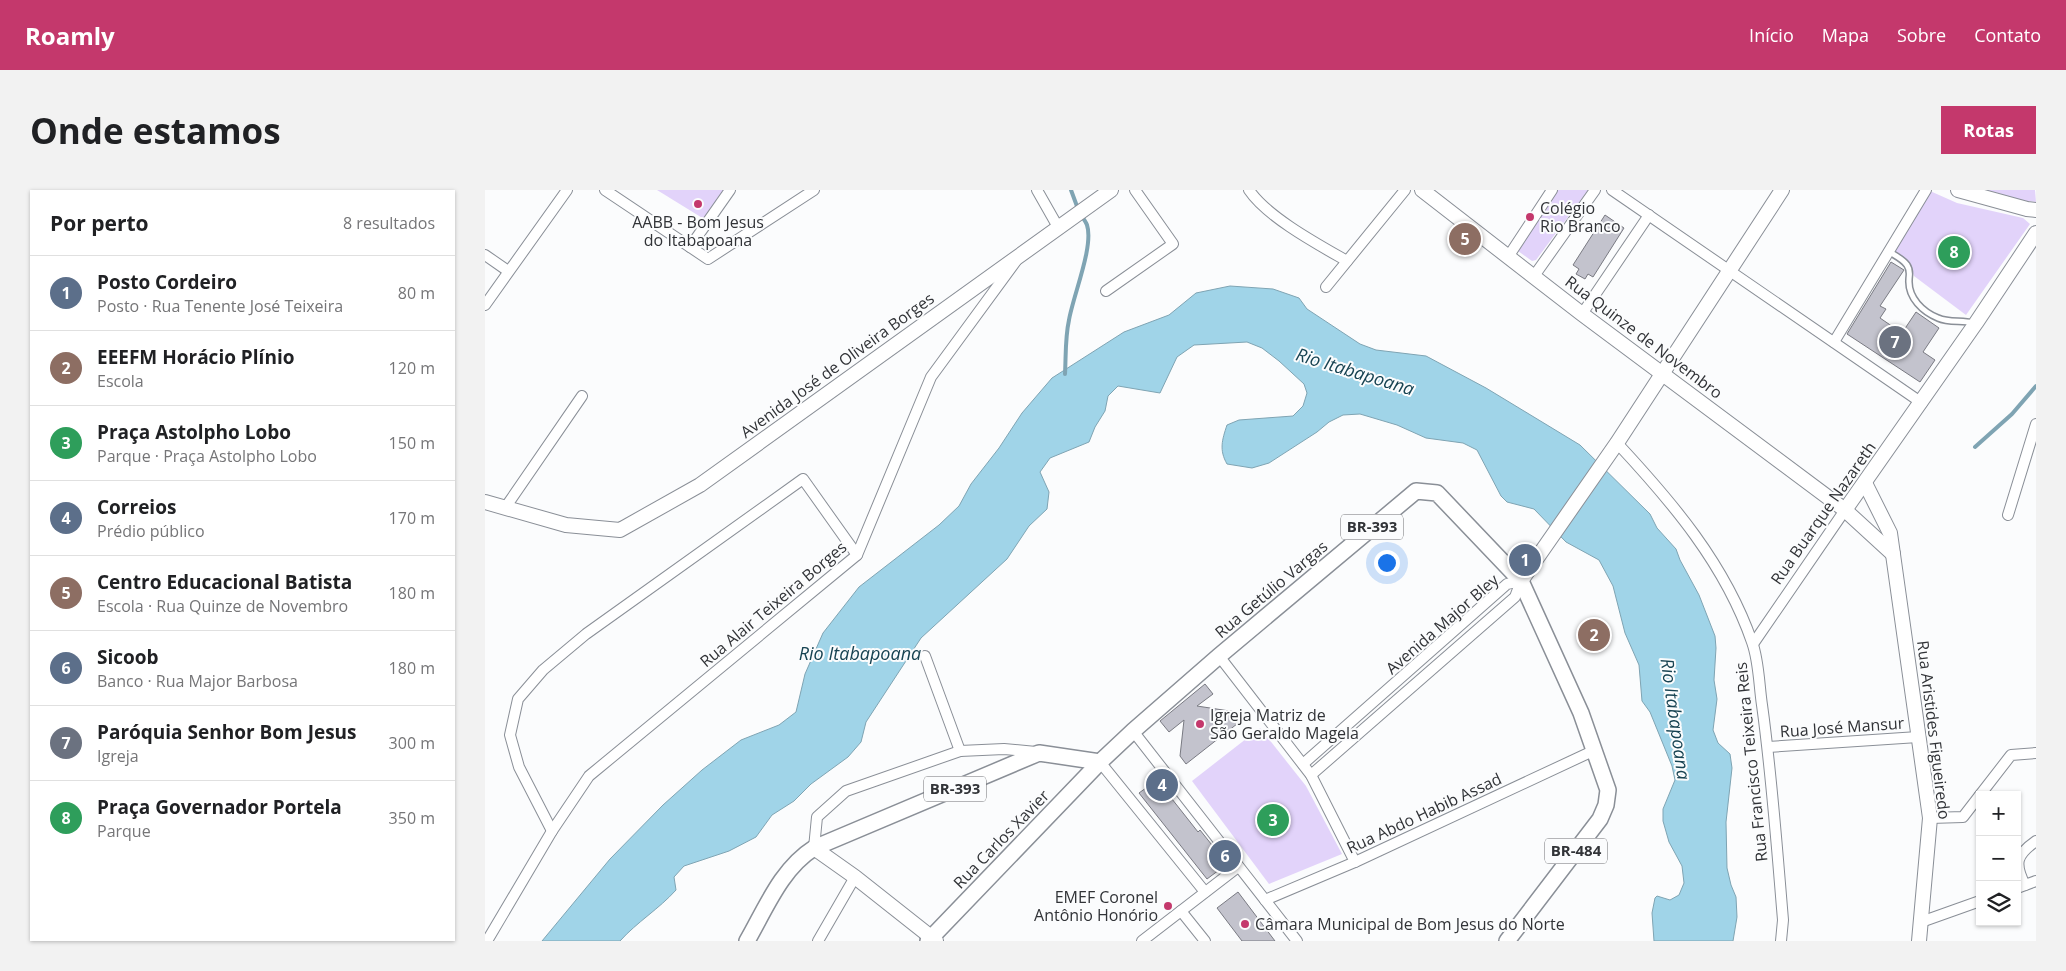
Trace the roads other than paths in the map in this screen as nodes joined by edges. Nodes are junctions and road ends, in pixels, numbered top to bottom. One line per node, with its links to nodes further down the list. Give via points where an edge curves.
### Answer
1 (567, 190): 27 (street)
2 (605, 190): 21 (street)
3 (730, 190): 21 (street)
4 (814, 190): 21 (street, via 708,259)
5 (1037, 190): 19 (street)
6 (1111, 190): 19 (main road, Avenida José de Oliveira Borges)
7 (1135, 190): 31 (street, via 1173,244)
8 (1249, 190): 26 (street, via 1277,217 1312,242)
9 (1405, 190): 26 (street)
10 (1423, 190): 25 (main road, Rua Quinze de Novembro)
11 (1552, 190): 25 (street)
12 (1595, 190): 29 (street)
13 (1612, 190): 18 (street)
14 (1782, 190): 28 (main road)
15 (1926, 190): 23 (street)
16 (1958, 190): 17 (main road)
17 (2036, 210)
18 (1649, 215): 28 (street); 33 (street)
19 (1063, 223): 22 (main road, Avenida José de Oliveira Borges)
20 (2036, 233): 34 (main road, Rua Buarque Nazareth)
21 (690, 247)
22 (1024, 251): 43 (main road, Avenida José de Oliveira Borges, via 701,485 620,530 566,525); 47 (street, Rua Alair Teixeira Borges, via 931,377)
23 (1888, 251): 34 (lane, via 1907,264 1910,291 1917,305 1940,319); 35 (street)
24 (485, 256): 27 (street)
25 (1508, 257): 29 (main road, Rua Quinze de Novembro)
26 (1347, 261): 30 (street)
27 (508, 271): 32 (street)
28 (1730, 271): 35 (street); 36 (main road)
29 (1533, 276): 33 (main road, Rua Quinze de Novembro)
30 (1326, 287)
31 (1106, 291)
32 (485, 305)
33 (1582, 314): 36 (main road, Rua Quinze de Novembro)
34 (1976, 324): 38 (main road, Rua Buarque Nazareth)
35 (1834, 342): 38 (street)
36 (1663, 373): 40 (main road); 44 (main road, Rua Quinze de Novembro)
37 (582, 396): 43 (street)
38 (1921, 403): 41 (main road, Rua Buarque Nazareth)
39 (2036, 424): 45 (street)
40 (1617, 443): 48 (main road); 49 (street, Rua Francisco Teixeira Reis, via 1688,524 1721,574)
41 (1865, 483): 44 (main road, Rua Buarque Nazareth); 46 (main road, Rua Aristides Figueiredo, via 1890,533)
42 (485, 502): 43 (main road)
43 (505, 508)
44 (1845, 510): 46 (main road); 49 (street, Rua Buarque Nazareth)
45 (2008, 515)
46 (1893, 554): 53 (main road, Rua Aristides Figueiredo)
47 (857, 555): 65 (street, Rua Alair Teixeira Borges, via 589,776); 65 (street, via 803,479 586,634 543,670 518,699 509,735 519,767)
48 (1521, 581): 51 (main road, Rua Getúlio Vargas / BR-393, via 1437,493 1416,491); 55 (main road, BR-484); 60 (street, Avenida Major Bley, via 1507,584); 61 (street, Avenida Major Bley, via 1515,597)
49 (1753, 644): 54 (street, Rua Francisco Teixeira Reis)
50 (925, 656): 56 (street)
51 (1219, 656): 52 (main road, Rua Getúlio Vargas / BR-393); 60 (street)
52 (1133, 731): 59 (main road, BR-393); 69 (street)
53 (1918, 737): 54 (street, Rua José Mansur); 64 (main road, Rua Aristides Figueiredo)
54 (1767, 747): 87 (street, Rua Francisco Teixeira Reis, via 1783,920)
55 (1595, 750): 68 (street, Rua Abdo Habib Assad); 86 (main road, BR-484, via 1608,790 1600,819)
56 (960, 751): 57 (street, via 1004,748); 67 (street, via 846,791 817,817)
57 (1039, 753): 59 (main road); 67 (main road, BR-393)
58 (2036, 753): 62 (street, via 2011,755)
59 (1100, 762): 74 (street); 79 (main road, Rua Carlos Xavier / BR-393)
60 (1303, 764): 61 (street)
61 (1311, 775): 68 (street)
62 (1983, 791)
63 (1976, 800): 64 (street, via 1963,817)
64 (1930, 818): 78 (main road, Rua Aristides Figueiredo)
65 (552, 831): 80 (street, Rua Alair Teixeira Borges)
66 (2036, 841): 71 (street, via 2023,850 2017,864)
67 (814, 848): 70 (main road); 81 (main road, BR-393, via 801,856 783,877)
68 (1355, 862): 75 (street, Rua Abdo Habib Assad)
69 (1238, 867): 74 (street); 75 (street)
70 (855, 877): 79 (main road); 82 (street)
71 (2020, 881)
72 (2036, 881): 73 (street)
73 (2021, 886)
74 (1205, 892): 77 (street)
75 (1265, 900): 85 (street)
76 (1976, 902): 78 (street)
77 (1181, 911): 83 (street); 84 (street)
78 (1921, 922): 88 (main road, Rua Aristides Figueiredo)
79 (931, 940)
80 (487, 941)
81 (747, 941)
82 (818, 941)
83 (1143, 941)
84 (1205, 941)
85 (1297, 941)
86 (1507, 941)
87 (1781, 941)
88 (1919, 941)

